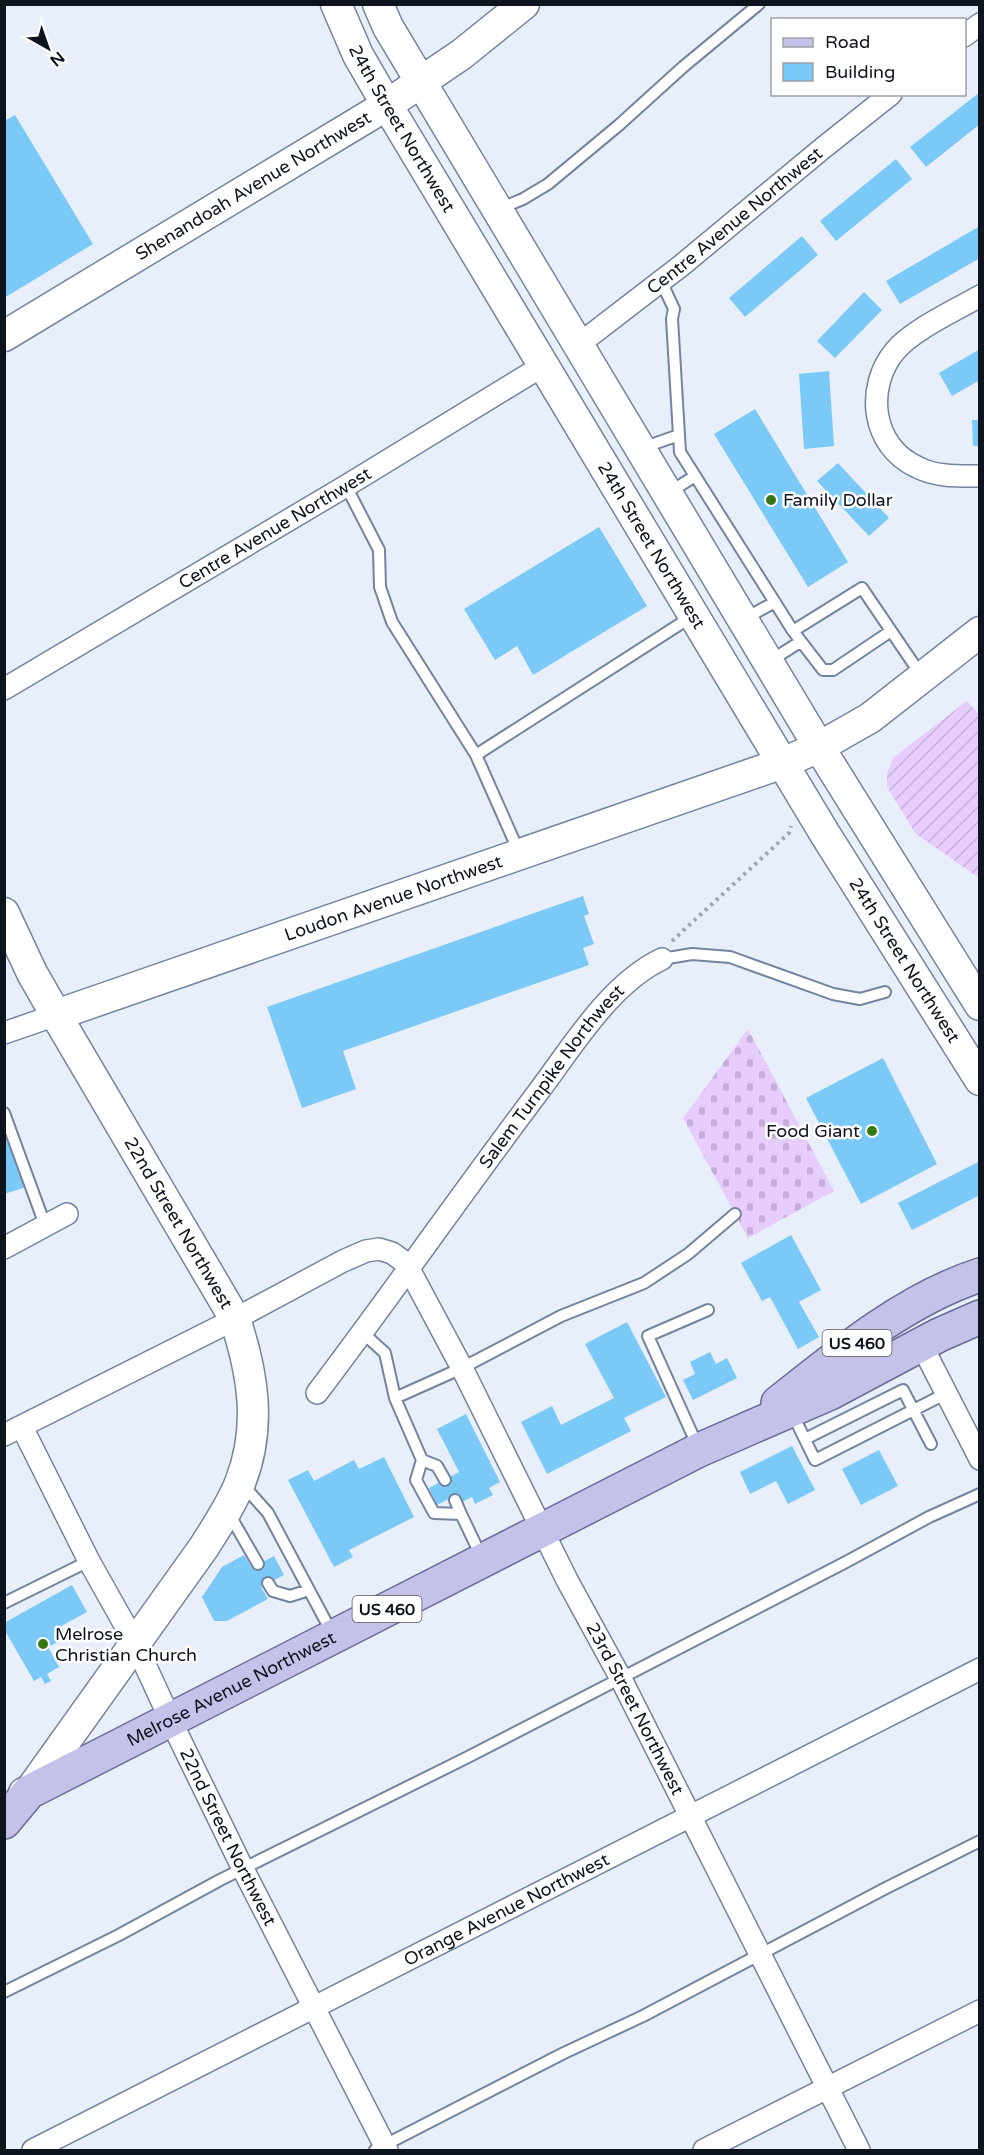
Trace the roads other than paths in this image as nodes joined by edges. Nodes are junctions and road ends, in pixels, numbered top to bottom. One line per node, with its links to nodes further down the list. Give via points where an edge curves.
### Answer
1 (336, 4): 9 (main road, 24th Street Northwest, via 358,56)
2 (378, 4): 7 (main road, 24th Street Northwest)
3 (524, 4): 7 (main road, Shenandoah Avenue Northwest)
4 (759, 4): 10 (lane, via 548,184 523,200)
5 (980, 24): 6 (street)
6 (966, 34)
7 (421, 83): 9 (main road, Shenandoah Avenue Northwest); 10 (main road, 24th Street Northwest)
8 (889, 96): 11 (street, Centre Avenue Northwest)
9 (387, 105): 13 (main road, Shenandoah Avenue Northwest); 15 (main road, 24th Street Northwest)
10 (496, 210): 14 (main road, 24th Street Northwest)
11 (662, 281): 14 (street, Centre Avenue Northwest); 16 (lane, via 674,309)
12 (980, 296): 19 (street, via 908,338 897,349 885,364 877,386 876,405 888,441 916,467 935,474)
13 (4, 336)
14 (578, 345): 17 (main road, 24th Street Northwest)
15 (544, 364): 20 (street, Centre Avenue Northwest); 23 (main road, 24th Street Northwest)
16 (679, 435): 17 (lane); 18 (lane, via 680,452)
17 (640, 449): 21 (main road, 24th Street Northwest)
18 (695, 476): 21 (lane); 22 (lane)
19 (980, 476)
20 (346, 486): 31 (street, Centre Avenue Northwest); 33 (lane, via 380,550 380,587 392,622)
21 (667, 494): 24 (main road, 24th Street Northwest)
22 (775, 602): 24 (lane); 25 (lane)
23 (694, 615): 33 (lane); 34 (main road, 24th Street Northwest)
24 (744, 619): 29 (main road, 24th Street Northwest)
25 (793, 631): 26 (lane, via 862,588); 28 (lane)
26 (891, 631): 28 (lane, via 833,670 823,670); 30 (lane)
27 (980, 632): 30 (main road)
28 (800, 642): 29 (lane)
29 (769, 661): 32 (main road, 24th Street Northwest)
30 (923, 677): 32 (main road, via 870,718)
31 (4, 689)
32 (819, 747): 34 (main road); 39 (main road, 24th Street Northwest)
33 (476, 755): 35 (lane)
34 (783, 762): 35 (main road, Loudon Avenue Northwest); 42 (main road, 24th Street Northwest)
35 (519, 854): 40 (main road, Loudon Avenue Northwest)
36 (4, 913): 40 (main road, 22nd Street Northwest)
37 (662, 960): 38 (lane, Salem Turnpike Northwest, via 692,954 730,957 833,994 860,999); 48 (street, Salem Turnpike Northwest, via 628,980 600,1010)
38 (885, 992)
39 (980, 1005)
40 (56, 1015): 41 (street, Loudon Avenue Northwest); 53 (main road, 22nd Street Northwest)
41 (4, 1033)
42 (980, 1080)
43 (4, 1113): 46 (lane)
44 (67, 1214): 46 (street)
45 (735, 1214): 56 (lane, via 688,1254 644,1283 561,1316)
46 (45, 1225): 47 (street)
47 (4, 1248)
48 (409, 1269): 53 (street, via 392,1253 366,1251); 54 (street, Salem Turnpike Northwest); 56 (street, 23rd Street Northwest)
49 (980, 1275): 62 (main road, Melrose Avenue Northwest / US 460, via 886,1322)
50 (980, 1299): 55 (main road, via 935,1320)
51 (708, 1310): 66 (lane, via 648,1336)
52 (980, 1317): 55 (main road, Melrose Avenue Northwest / US 460)
53 (235, 1319): 63 (street); 70 (main road, 22nd Street Northwest, via 247,1355 252,1390 253,1419)
54 (363, 1332): 57 (street, Salem Turnpike Northwest); 59 (lane, via 385,1353)
55 (922, 1346): 58 (street); 60 (main road, Melrose Avenue Northwest / US 460)
56 (462, 1368): 59 (lane); 75 (street, 23rd Street Northwest)
57 (317, 1393)
58 (945, 1394): 61 (lane); 67 (street)
59 (395, 1398): 68 (lane)
60 (790, 1410): 62 (main road, Melrose Avenue Northwest / US 460); 64 (lane)
61 (914, 1410): 64 (lane, via 903,1389); 64 (lane, via 815,1460); 65 (lane)
62 (747, 1429): 66 (main road, Melrose Avenue Northwest / US 460)
63 (13, 1431): 77 (street, 22nd Street Northwest)
64 (805, 1439)
65 (931, 1444)
66 (699, 1450): 75 (main road, Melrose Avenue Northwest / US 460)
67 (980, 1459)
68 (422, 1460): 69 (lane, via 437,1466); 74 (lane, via 416,1480 434,1513)
69 (445, 1480)
70 (241, 1482): 73 (main road, 22nd Street Northwest); 80 (lane, via 268,1513)
71 (980, 1494): 85 (lane, via 929,1516)
72 (455, 1500): 74 (lane)
73 (227, 1510): 78 (lane); 83 (main road, 22nd Street Northwest)
74 (461, 1514): 76 (lane)
75 (542, 1530): 76 (main road, Melrose Avenue Northwest / US 460); 85 (street, 23rd Street Northwest)
76 (483, 1560): 82 (main road, Melrose Avenue Northwest / US 460)
77 (89, 1561): 81 (lane); 83 (street, 22nd Street Northwest)
78 (258, 1564)
79 (268, 1583): 80 (lane, via 273,1591 290,1596)
80 (309, 1590): 82 (lane)
81 (4, 1603)
82 (334, 1636): 86 (main road, Melrose Avenue Northwest / US 460)
83 (135, 1643): 86 (street, 22nd Street Northwest); 87 (main road)
84 (980, 1670): 88 (street, Orange Avenue Northwest)
85 (620, 1677): 88 (street, 23rd Street Northwest); 91 (lane)
86 (170, 1719): 87 (main road, Melrose Avenue Northwest / US 460); 91 (street, 22nd Street Northwest)
87 (17, 1797): 89 (main road, US 460)
88 (690, 1816): 92 (street, 23rd Street Northwest); 94 (street, Orange Avenue Northwest)
89 (4, 1822)
90 (980, 1841): 92 (lane)
91 (243, 1869): 93 (lane); 94 (street, 22nd Street Northwest)
92 (760, 1956): 96 (street, 23rd Street Northwest); 97 (lane)
93 (4, 1992)
94 (315, 2007): 97 (street, 22nd Street Northwest); 98 (street, Orange Avenue Northwest)
95 (980, 2011): 96 (street)
96 (828, 2088): 99 (street); 100 (street, 23rd Street Northwest)
97 (382, 2149)
98 (33, 2151)
99 (704, 2151)
100 (859, 2151)

